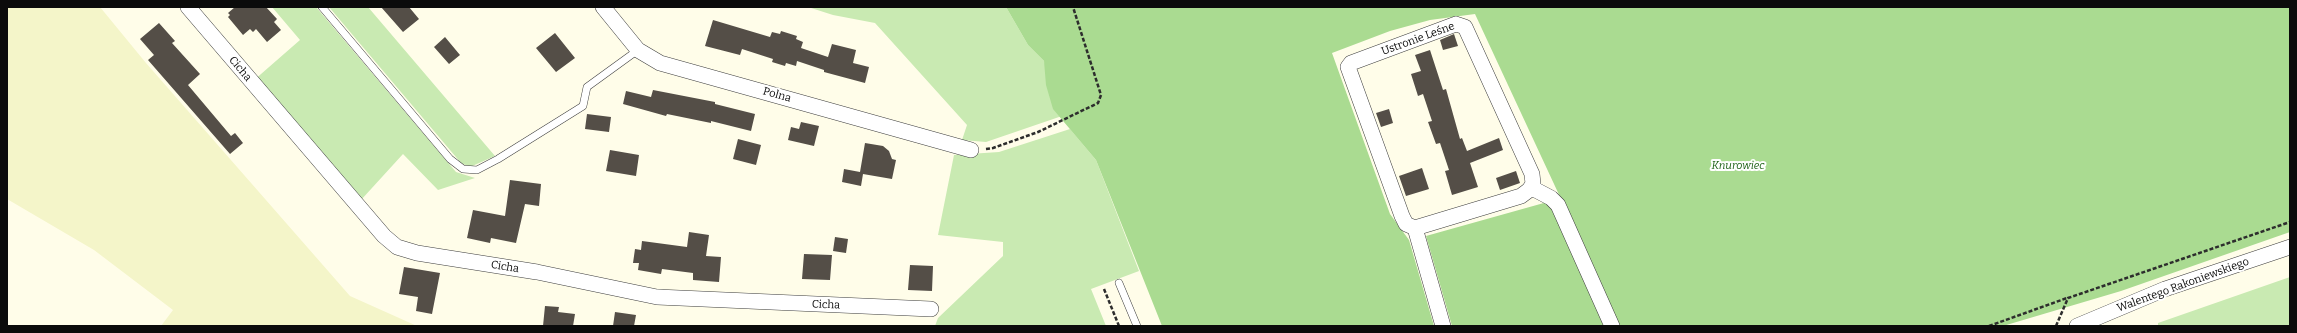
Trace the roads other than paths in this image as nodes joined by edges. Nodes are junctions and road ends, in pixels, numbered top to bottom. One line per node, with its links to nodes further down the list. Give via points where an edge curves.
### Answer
1 (188, 7): 10 (street, Cicha, via 384,236 397,247 417,253 537,272 657,297)
2 (322, 7): 4 (lane, via 450,159 463,169 477,170 498,159 583,106 587,87)
3 (603, 7): 4 (street, Polna)
4 (638, 50): 5 (street, Polna, via 660,63)
5 (971, 150)
6 (1532, 188): 7 (street, via 1521,196); 7 (street, Ustronie Leśne, via 1532,174 1464,27 1456,24 1351,63 1348,67 1402,216 1406,224); 13 (street, via 1551,198 1558,205)
7 (1415, 228): 12 (street, Ustronie Leśne)
8 (2290, 247): 14 (street, Walentego Rakoniewskiego, via 2160,291)
9 (1119, 282): 11 (lane)
10 (931, 309)
11 (1137, 326)
12 (1443, 326)
13 (1612, 326)
14 (2077, 326)

